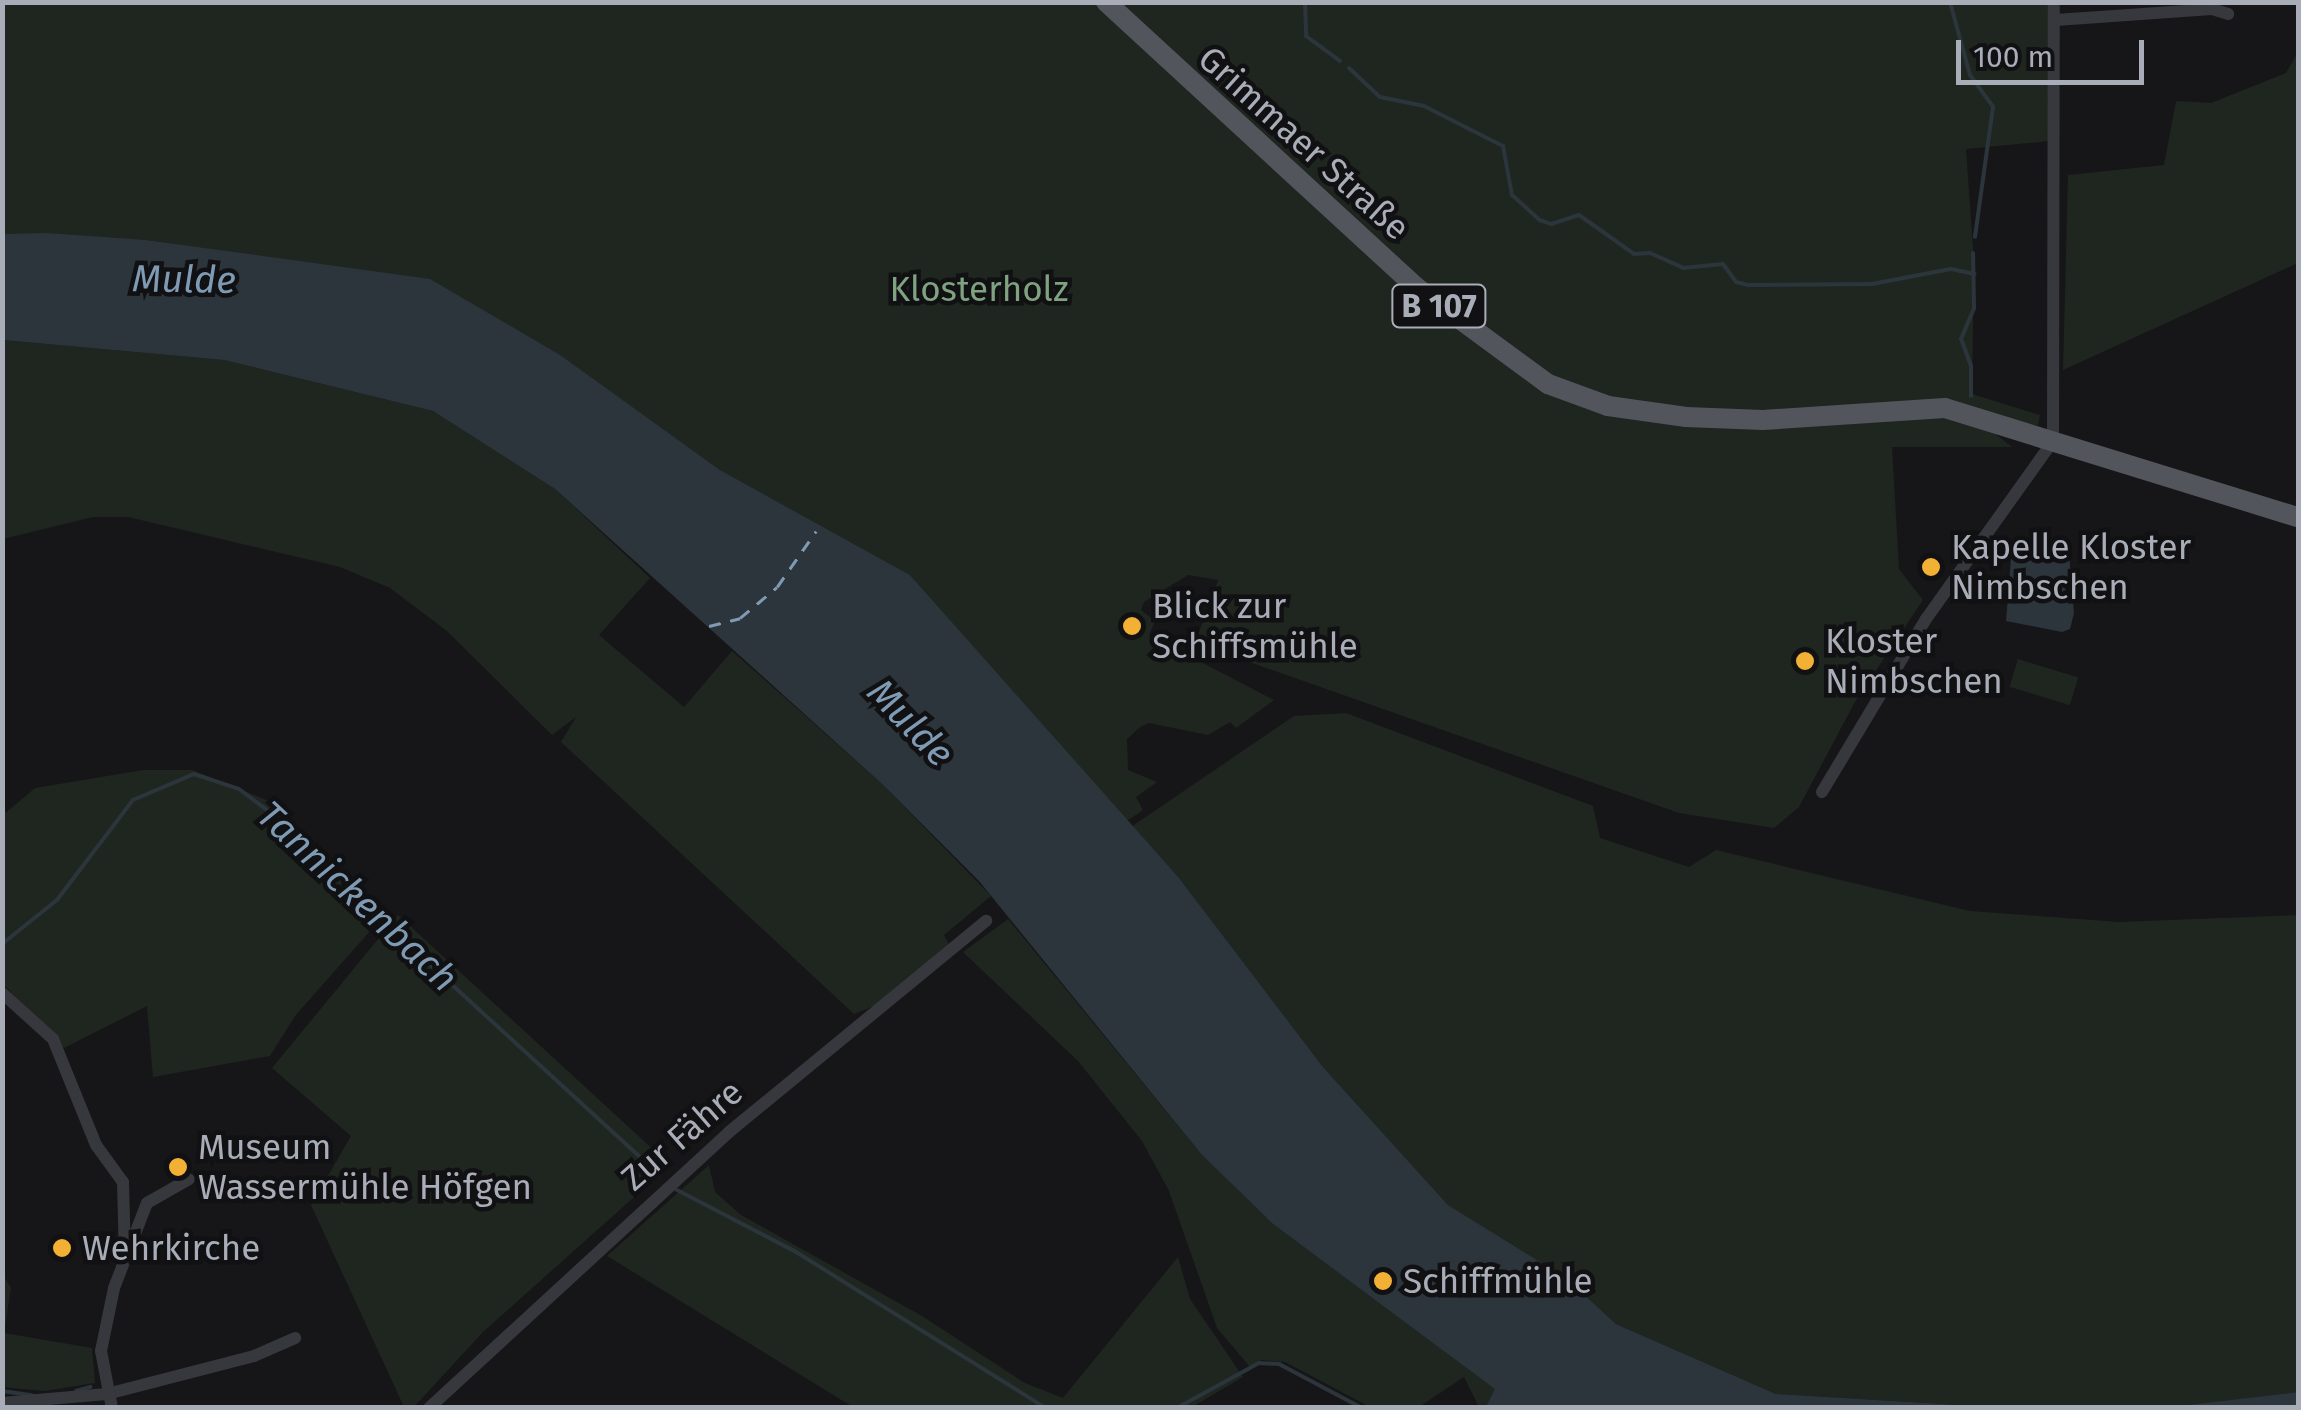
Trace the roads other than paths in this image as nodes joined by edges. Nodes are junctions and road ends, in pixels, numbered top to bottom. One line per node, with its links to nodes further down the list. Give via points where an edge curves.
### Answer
1 (1106, 2): 5 (main road, Grimmaer Straße / B 107, via 1361,239 1532,375 1586,399 1654,414 1763,420 1945,408)
2 (2054, 2): 4 (street)
3 (2228, 14): 4 (street, via 2212,9)
4 (2056, 20): 5 (street)
5 (2053, 441): 6 (main road, B 107); 7 (street, via 1915,636)
6 (2298, 517)
7 (1822, 792)
8 (986, 921): 17 (street, Zur Fähre, via 728,1132)
9 (2, 993): 11 (street, via 53,1039 96,1145 114,1164)
10 (189, 1179): 12 (street)
11 (126, 1193): 12 (street); 13 (street)
12 (148, 1203): 13 (street)
13 (125, 1256): 15 (street, via 104,1321)
14 (294, 1338): 15 (street)
15 (109, 1401): 16 (street)
16 (2, 1403)
17 (429, 1408)

